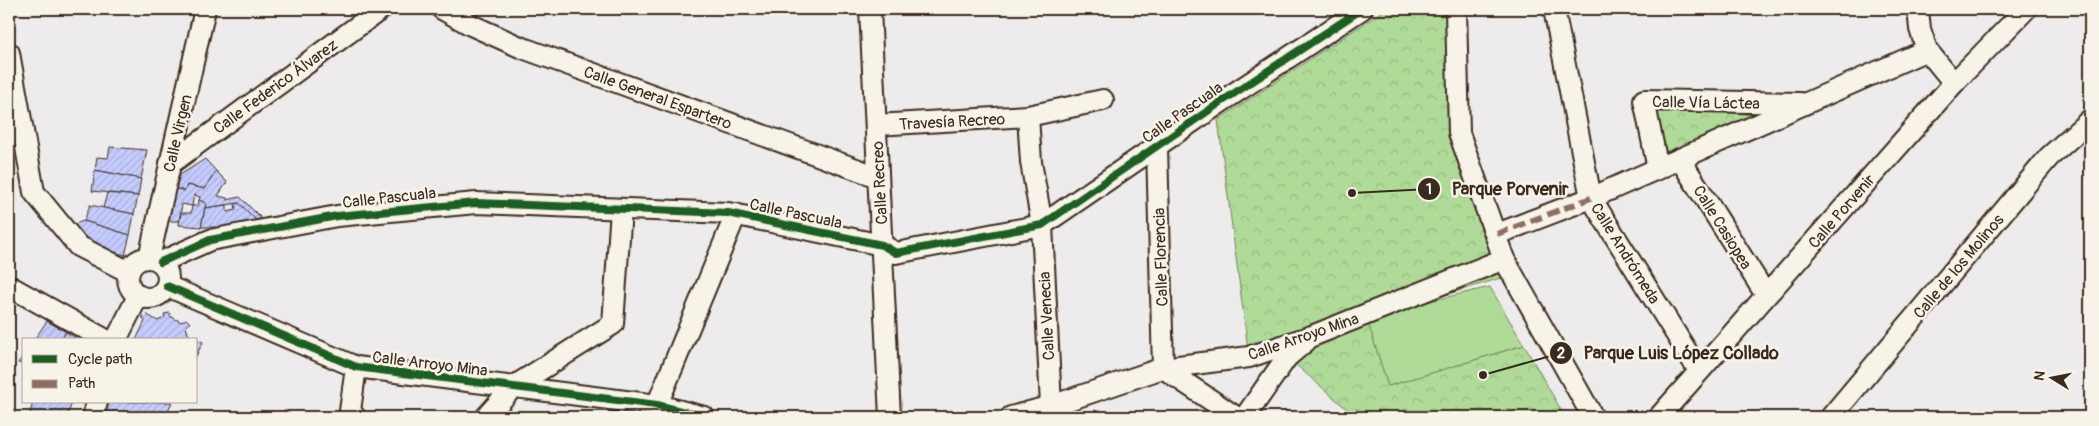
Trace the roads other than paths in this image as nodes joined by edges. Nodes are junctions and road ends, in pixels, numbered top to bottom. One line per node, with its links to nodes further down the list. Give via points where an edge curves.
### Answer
1 (205, 9): 20 (street, Calle Virgen)
2 (381, 9): 20 (street, Calle Federico Álvarez)
3 (442, 9): 22 (street, Calle General Espartero, via 471,26 520,47)
4 (870, 9): 17 (street, Calle Recreo)
5 (1362, 9): 18 (street, Calle Pascuala)
6 (1456, 9): 27 (street, via 1460,133)
7 (1554, 9): 23 (street, Calle Andrómeda)
8 (1918, 9): 10 (street)
9 (2026, 9): 12 (street, Calle Porvenir)
10 (1927, 50): 12 (street); 14 (street, Calle Vía Láctea)
11 (9, 53): 31 (street, via 34,192 78,246)
12 (1954, 83): 34 (street, Calle Porvenir)
13 (1103, 100): 15 (street, Travesía Recreo)
14 (1807, 103): 19 (street, Calle Vía Láctea); 21 (street, Calle Vía Láctea, via 1644,100)
15 (1028, 116): 17 (street, Travesía Recreo); 26 (street, Travesía Recreo, via 1031,162)
16 (2090, 120): 56 (street, Calle de los Molinos, via 2049,157)
17 (876, 125): 22 (street, Calle Recreo)
18 (1157, 147): 26 (street, Calle Pascuala); 40 (street, Calle Florencia)
19 (1680, 159): 21 (street, Calle Vía Láctea); 34 (street, Calle Casiopea)
20 (170, 164): 30 (street, Calle Virgen)
21 (1658, 169): 23 (street, Calle Vía Láctea)
22 (878, 176): 28 (street, Calle Recreo)
23 (1591, 198): 27 (street, Calle Vía Láctea); 41 (street, Calle Andrómeda)
24 (622, 209): 25 (street, Calle Pascuala); 30 (street, Calle Pascuala, via 476,203 336,216 210,240); 42 (street, via 613,324)
25 (736, 214): 28 (street, Calle Pascuala); 44 (street)
26 (1042, 225): 28 (street, Calle Pascuala, via 896,253); 45 (street, Calle Venecia)
27 (1497, 234): 29 (street)
28 (882, 244): 50 (street, Calle Recreo)
29 (1504, 259): 36 (street, Calle Arroyo Mina); 54 (street)
30 (155, 260): 31 (street, via 136,261); 33 (street, via 168,273)
31 (129, 272): 35 (street, via 129,285)
32 (9, 286): 37 (street)
33 (167, 286): 35 (street, via 151,298); 39 (street, Calle Arroyo Mina)
34 (1766, 295): 41 (street, Calle Porvenir)
35 (138, 296): 38 (street)
36 (1312, 336): 40 (street, Calle Arroyo Mina, via 1248,357); 53 (street, via 1287,357)
37 (102, 338)
38 (117, 338)
39 (356, 367): 42 (street, Calle Arroyo Mina); 47 (street, via 350,411)
40 (1164, 368): 45 (street, Calle Arroyo Mina); 52 (street)
41 (1699, 371): 55 (street, Calle Porvenir)
42 (513, 387): 44 (street, Calle Arroyo Mina); 48 (street)
43 (96, 404): 46 (street)
44 (663, 410): 49 (street, Calle Arroyo Mina)
45 (1041, 412): 51 (street, Calle Arroyo Mina)
46 (93, 417)
47 (355, 417)
48 (486, 417)
49 (704, 417)
50 (890, 417)
51 (1011, 417)
52 (1236, 417)
53 (1246, 417)
54 (1593, 417)
55 (1659, 417)
56 (1831, 417)

